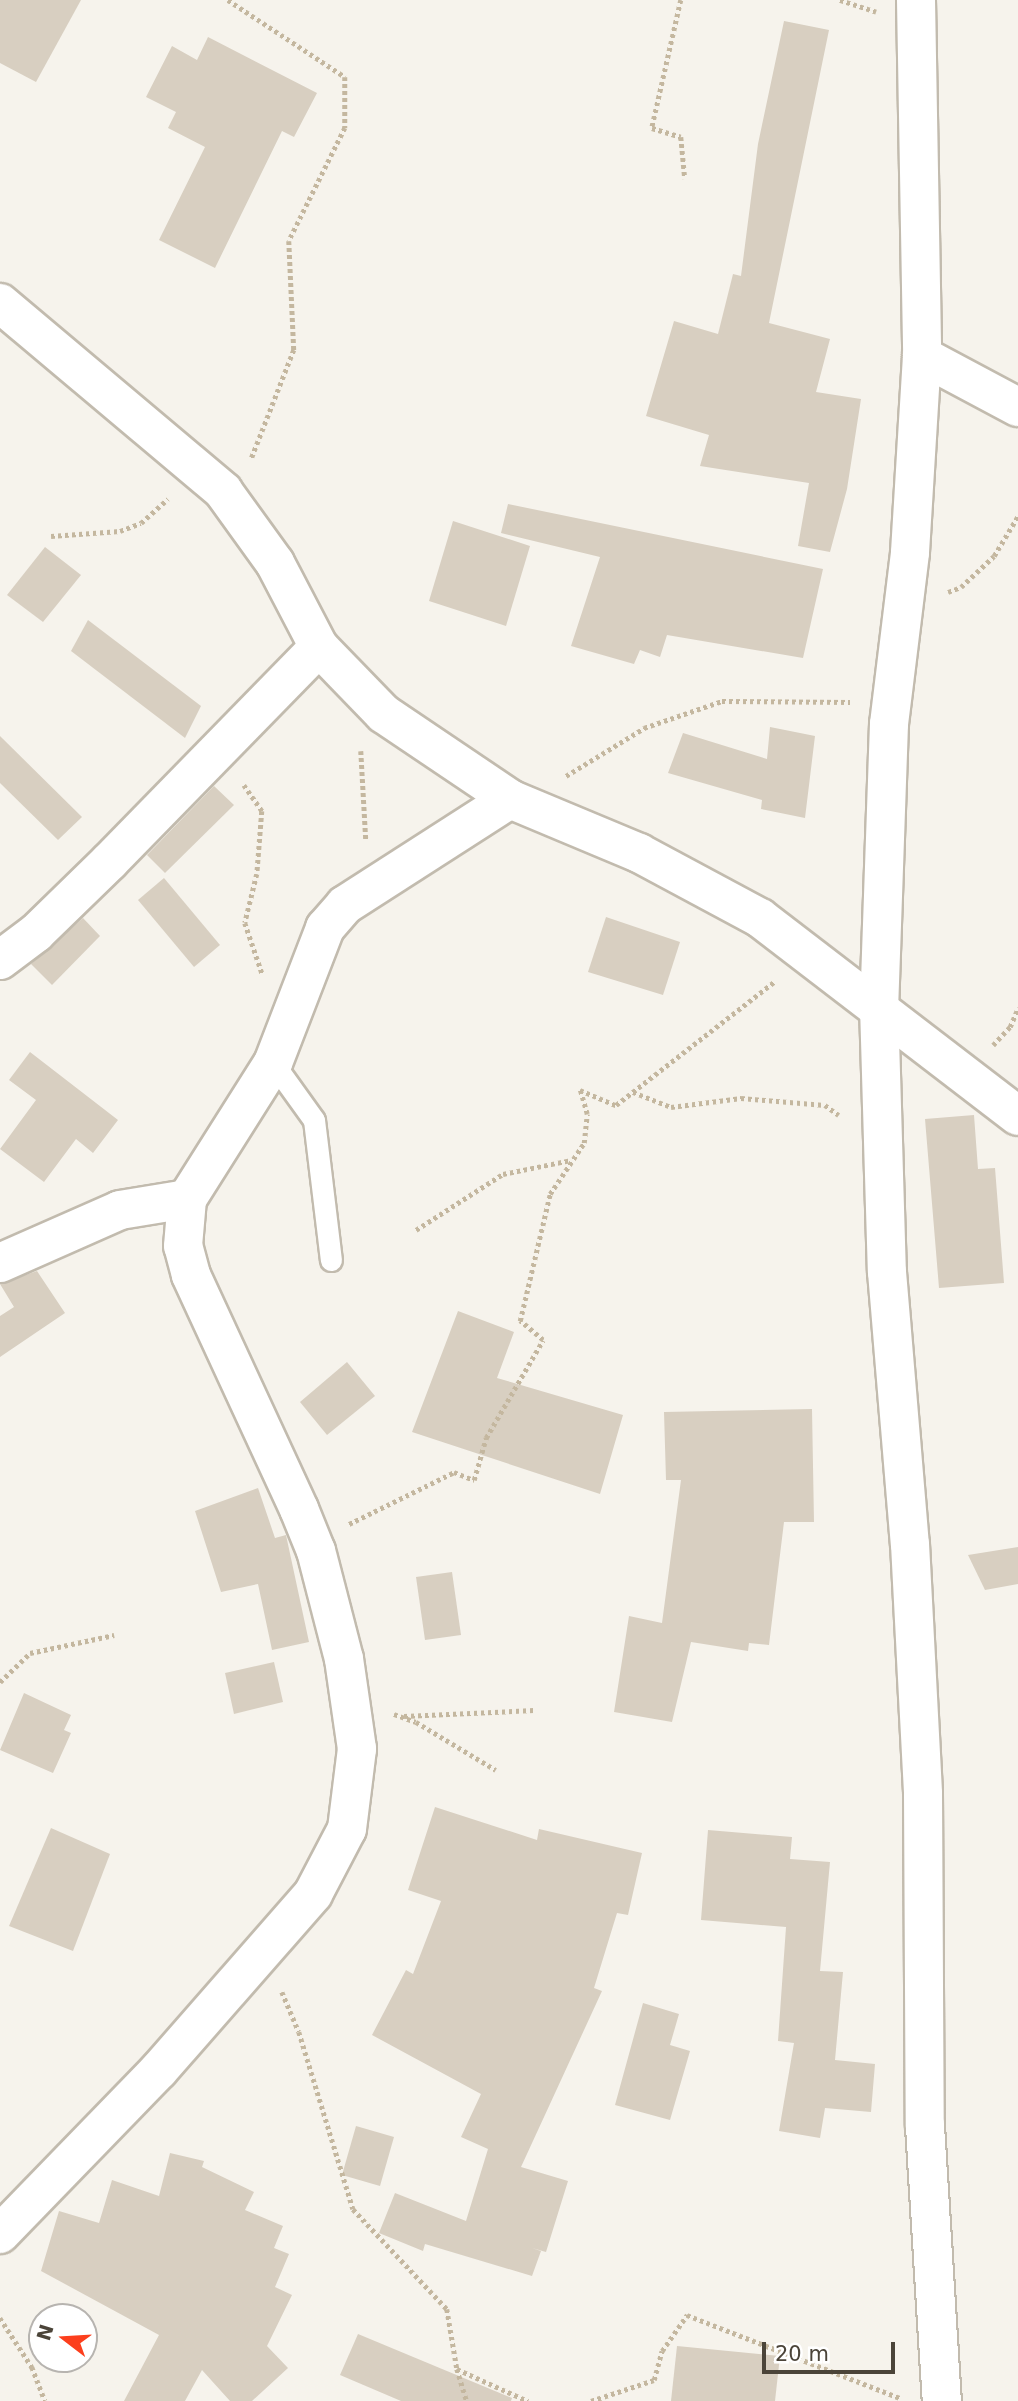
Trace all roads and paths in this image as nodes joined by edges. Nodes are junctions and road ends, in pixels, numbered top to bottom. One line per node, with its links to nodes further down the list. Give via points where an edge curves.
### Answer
1 (228, 0): 10 (path, via 345,77 345,128 289,241 294,350 251,460)
2 (681, 0): 4 (path, via 652,128 681,137)
3 (916, 0): 6 (street)
4 (685, 179)
5 (0, 303): 8 (street)
6 (922, 356): 7 (street); 12 (street)
7 (1018, 407)
8 (194, 466): 10 (street); 11 (path, via 178,490 141,523 120,531)
9 (1018, 516): 12 (path, via 994,556 961,587)
10 (249, 524): 13 (street)
11 (51, 536)
12 (903, 606): 15 (street)
13 (319, 647): 14 (street); 16 (street)
14 (362, 695): 17 (street); 18 (path)
15 (892, 704): 17 (path, via 722,701 644,728); 21 (street)
16 (219, 749): 20 (street, via 36,933); 22 (path, via 262,811 257,874 244,923)
17 (522, 804): 18 (street); 19 (street, via 701,884)
18 (368, 890): 22 (street, via 345,905 325,928)
19 (803, 947): 21 (street); 24 (path, via 755,999)
20 (0, 960)
21 (879, 1006): 25 (street); 26 (street)
22 (286, 1028): 23 (street)
23 (272, 1063): 28 (street); 30 (lane, via 313,1120)
24 (633, 1092): 26 (path, via 671,1107 741,1098 825,1105); 27 (path, via 616,1105 580,1090 587,1114 584,1143)
25 (1018, 1116)
26 (883, 1146): 48 (street, via 887,1272 910,1544 923,1794 925,2126)
27 (572, 1160): 29 (path, via 502,1174); 32 (path, via 550,1194 542,1218 520,1321 543,1340 486,1438 474,1480 454,1472 402,1494 349,1524)
28 (187, 1199): 31 (street, via 120,1210); 32 (street, via 183,1246 191,1275)
29 (416, 1230)
30 (331, 1260)
31 (0, 1263)
32 (316, 1551): 35 (street)
33 (114, 1635): 34 (path, via 30,1653)
34 (0, 1682)
35 (350, 1697): 37 (path); 39 (street, via 357,1749 347,1829 334,1862 313,1894)
36 (534, 1710): 37 (path)
37 (399, 1716): 38 (path)
38 (496, 1770)
39 (254, 1961): 40 (street, via 159,2070); 42 (path, via 280,1987 292,2008 353,2208 447,2309)
40 (0, 2234)
41 (0, 2318): 43 (path, via 32,2367)
42 (457, 2369): 44 (path); 45 (path)
43 (45, 2401)
44 (467, 2401)
45 (528, 2401)
46 (591, 2401): 47 (path, via 654,2380 662,2351 687,2315)
47 (907, 2401)
48 (942, 2401)

